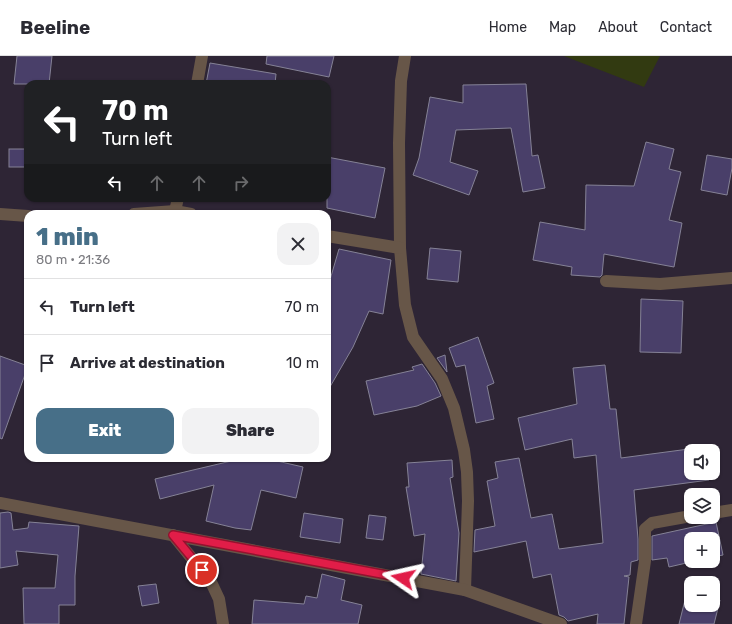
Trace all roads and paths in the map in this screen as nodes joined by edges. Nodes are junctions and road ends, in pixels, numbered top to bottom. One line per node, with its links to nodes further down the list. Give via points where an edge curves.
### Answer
1 (202, 56): 3 (street)
2 (405, 56): 7 (street, via 401,81 399,144)
3 (198, 80)
4 (0, 214): 5 (street)
5 (24, 216)
6 (331, 237): 7 (street)
7 (400, 248): 15 (street, via 405,305 413,337 442,379 454,408 464,450 468,501)
8 (732, 278): 9 (street, via 660,284)
9 (606, 281)
10 (0, 503): 14 (street)
11 (732, 510): 12 (street)
12 (720, 512)
13 (684, 517): 18 (street, via 652,523 645,529 645,560)
14 (173, 535): 15 (street); 16 (street, via 211,582 219,599)
15 (465, 590): 17 (street)
16 (223, 624)
17 (561, 624)
18 (636, 624)

